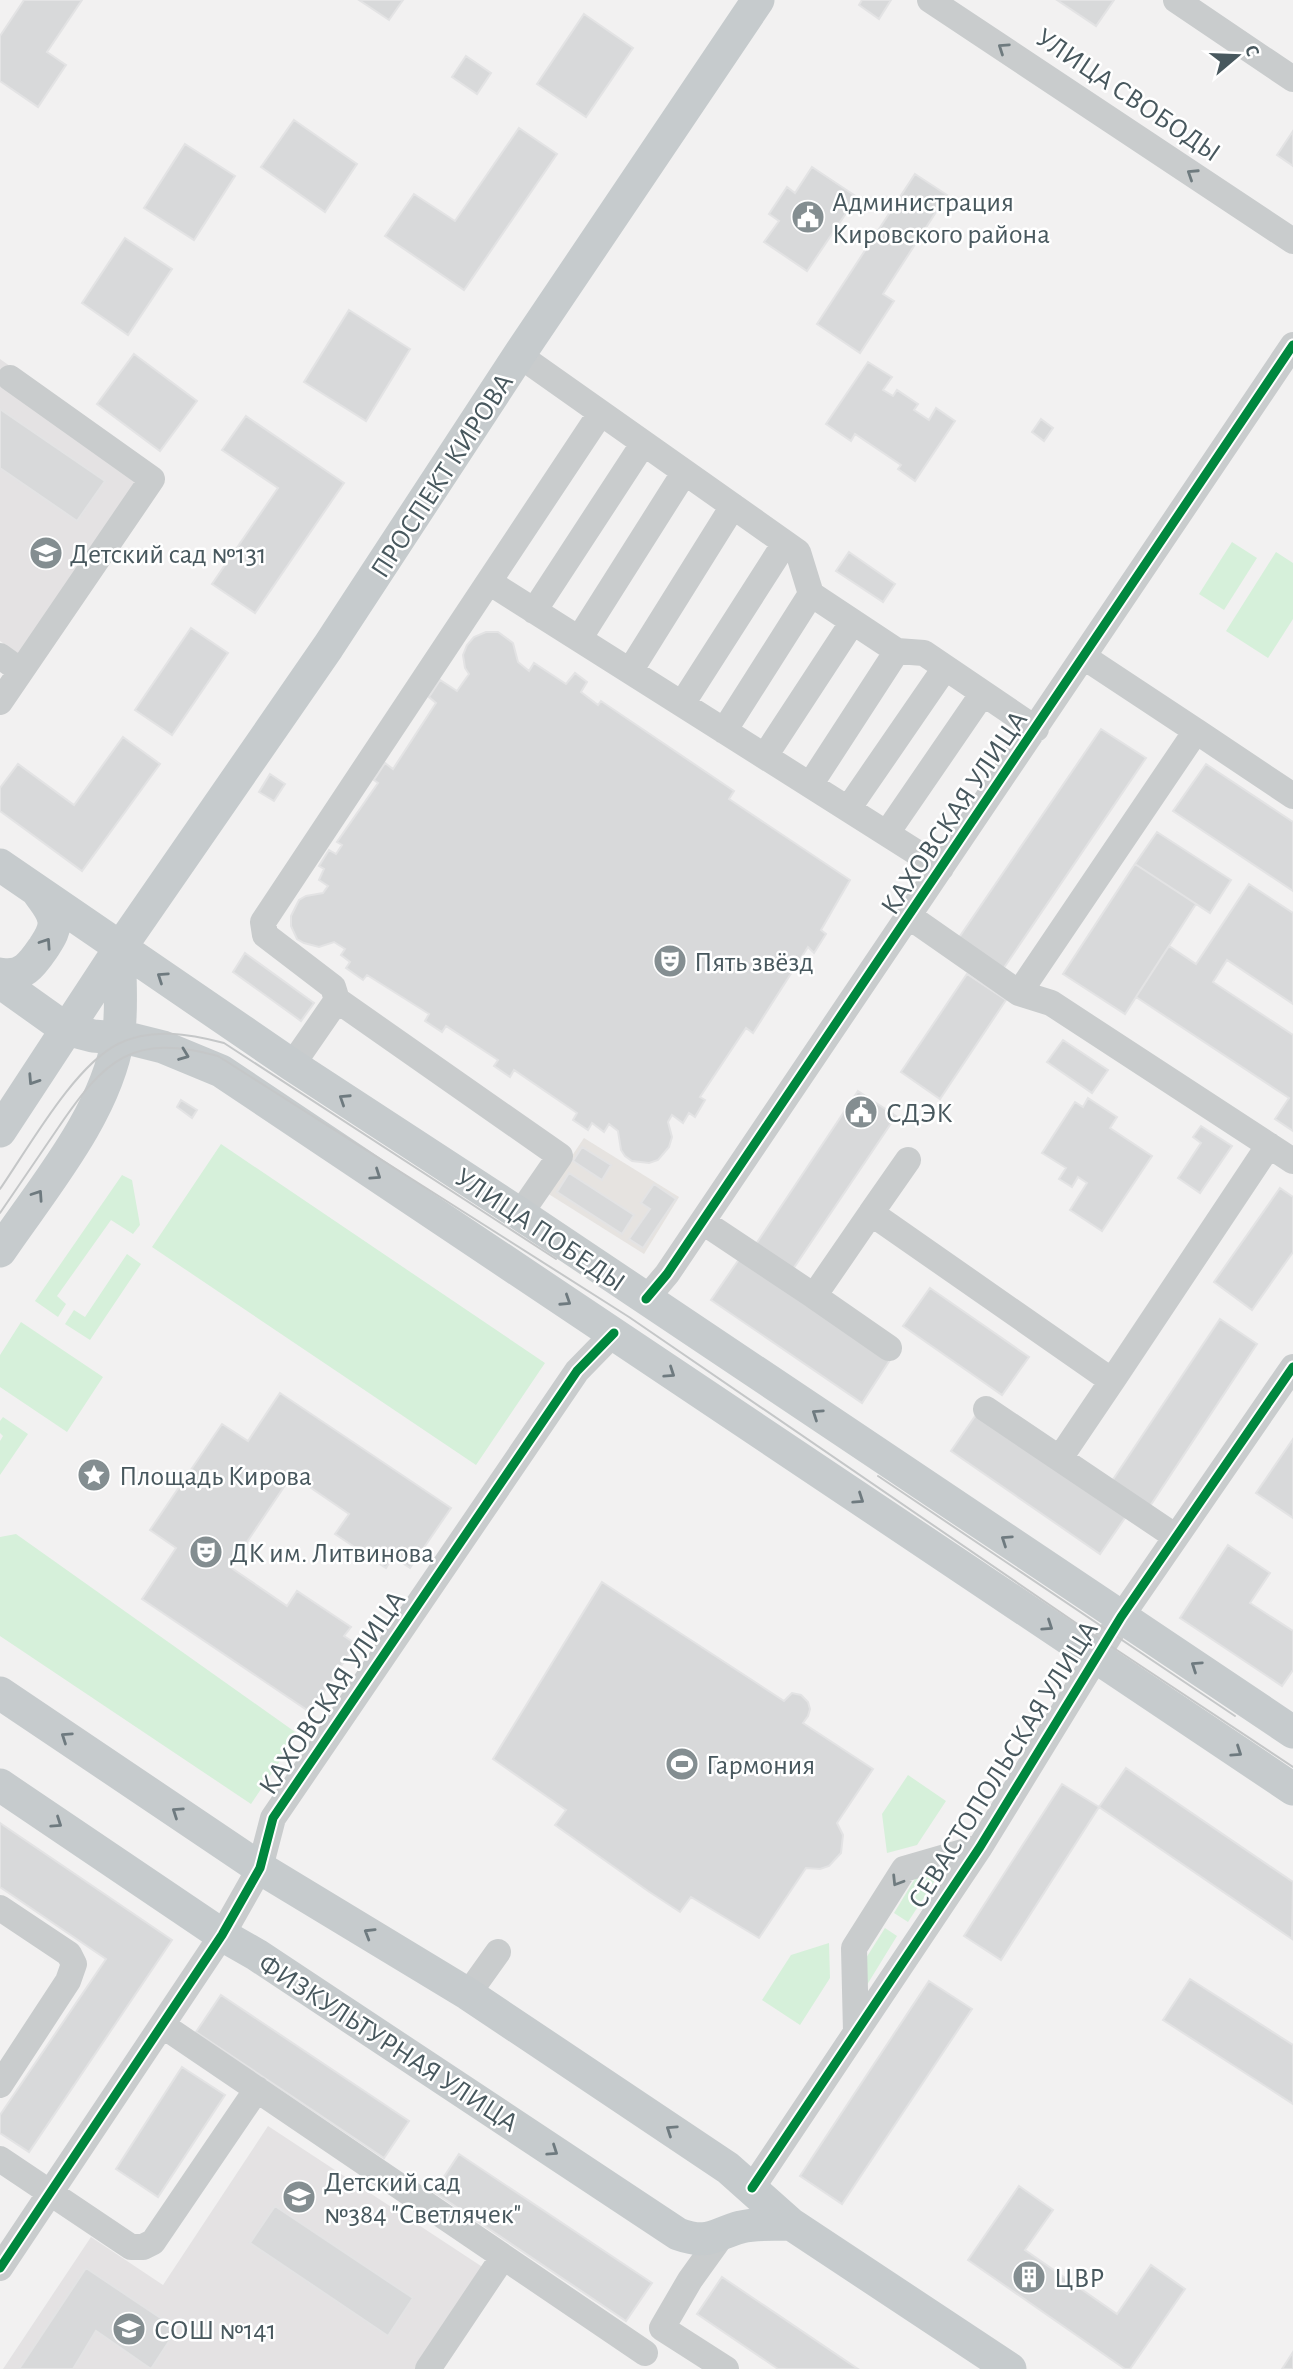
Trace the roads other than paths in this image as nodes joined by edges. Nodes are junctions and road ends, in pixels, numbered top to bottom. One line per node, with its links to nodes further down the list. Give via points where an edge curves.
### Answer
1 (758, 0): 7 (main road, ПРОСПЕКТ КИРОВА)
2 (930, 0): 5 (street, УЛИЦА СВОБОДЫ, one-way to 2)
3 (1176, 0): 4 (street)
4 (1293, 79)
5 (1293, 241)
6 (1293, 345): 20 (street, КАХОВСКАЯ УЛИЦА)
7 (519, 355): 9 (street); 39 (main road, ПРОСПЕКТ КИРОВА, via 328,647)
8 (10, 378): 21 (street, via 152,479)
9 (600, 414): 10 (street); 14 (street)
10 (643, 444): 11 (street); 16 (street)
11 (684, 473): 12 (street); 18 (street)
12 (733, 506): 13 (street); 23 (street)
13 (785, 543): 15 (street, via 798,552); 26 (street)
14 (489, 582): 16 (street); 42 (street, via 263,922 265,935 333,987)
15 (810, 594): 17 (street); 28 (street)
16 (534, 611): 18 (street)
17 (852, 623): 19 (street); 30 (street)
18 (579, 639): 23 (street)
19 (897, 651): 22 (street, via 924,653); 31 (street)
20 (1084, 657): 27 (street, КАХОВСКАЯ УЛИЦА); 29 (street)
21 (10, 664): 25 (street)
22 (945, 668): 24 (street); 33 (street)
23 (630, 671): 26 (street)
24 (983, 693): 27 (street); 34 (street)
25 (0, 702)
26 (682, 704): 28 (street)
27 (1036, 729): 36 (street, КАХОВСКАЯ УЛИЦА)
28 (724, 731): 30 (street)
29 (1196, 731): 32 (street); 43 (street)
30 (765, 756): 31 (street)
31 (810, 785): 33 (street)
32 (1293, 796)
33 (848, 809): 34 (street)
34 (887, 833): 36 (street)
35 (0, 865): 37 (main road, УЛИЦА ПОБЕДЫ)
36 (941, 868): 38 (street, КАХОВСКАЯ УЛИЦА)
37 (36, 890): 39 (main road, УЛИЦА ПОБЕДЫ); 40 (main road, one-way to 37, via 19,974 30,967 53,933 50,908)
38 (910, 917): 43 (street); 53 (street, КАХОВСКАЯ УЛИЦА)
39 (120, 948): 44 (main road, ПРОСПЕКТ КИРОВА); 45 (main road); 46 (main road, УЛИЦА ПОБЕДЫ, one-way to 39)
40 (0, 974)
41 (0, 982): 44 (main road, УЛИЦА ПОБЕДЫ)
42 (337, 1000): 46 (street); 52 (street, via 560,1156)
43 (1026, 1001): 48 (street, via 1051,1003)
44 (66, 1029): 45 (main road, УЛИЦА ПОБЕДЫ); 47 (main road, ПРОСПЕКТ КИРОВА, one-way to 47)
45 (118, 1037): 54 (main road, one-way to 45, via 89,1120); 57 (main road, УЛИЦА ПОБЕДЫ, one-way to 57, via 163,1046 221,1071)
46 (292, 1065): 52 (main road, УЛИЦА ПОБЕДЫ, one-way to 46)
47 (0, 1131)
48 (1269, 1145): 50 (street); 60 (street)
49 (908, 1160): 51 (street)
50 (1293, 1161)
51 (872, 1213): 55 (street); 60 (street)
52 (520, 1214): 56 (main road, УЛИЦА ПОБЕДЫ)
53 (703, 1222): 55 (street); 56 (street, КАХОВСКАЯ УЛИЦА)
54 (0, 1251)
55 (814, 1296): 58 (street)
56 (646, 1299): 57 (main road, КАХОВСКАЯ УЛИЦА); 64 (main road, УЛИЦА ПОБЕДЫ, one-way to 56)
57 (614, 1333): 65 (main road, УЛИЦА ПОБЕДЫ, one-way to 65); 71 (street, КАХОВСКАЯ УЛИЦА, via 577,1371 273,1818)
58 (889, 1348)
59 (1293, 1367): 63 (street, СЕВАСТОПОЛЬСКАЯ УЛИЦА)
60 (1112, 1381): 62 (street)
61 (986, 1409): 62 (street)
62 (1060, 1458): 63 (street)
63 (1176, 1537): 64 (street, СЕВАСТОПОЛЬСКАЯ УЛИЦА)
64 (1121, 1617): 65 (street, СЕВАСТОПОЛЬСКАЯ УЛИЦА); 67 (main road, УЛИЦА ПОБЕДЫ, one-way to 64)
65 (1096, 1657): 69 (main road, УЛИЦА ПОБЕДЫ, one-way to 69); 70 (street, СЕВАСТОПОЛЬСКАЯ УЛИЦА)
66 (0, 1693): 71 (main road, one-way to 66)
67 (1292, 1730)
68 (0, 1785): 73 (main road, ФИЗКУЛЬТУРНАЯ УЛИЦА, one-way to 73)
69 (1293, 1789)
70 (980, 1847): 77 (street, СЕВАСТОПОЛЬСКАЯ УЛИЦА); 77 (street, one-way to 77, via 904,1869 855,1948)
71 (260, 1868): 73 (street, КАХОВСКАЯ УЛИЦА); 75 (main road, one-way to 71)
72 (0, 1908): 78 (street, via 69,1954 74,1964 72,1974)
73 (222, 1935): 76 (street, КАХОВСКАЯ УЛИЦА); 84 (main road, ФИЗКУЛЬТУРНАЯ УЛИЦА, one-way to 84, via 678,2234 693,2239)
74 (498, 1952): 75 (street)
75 (468, 1994): 81 (main road, one-way to 75)
76 (162, 2025): 79 (street); 82 (street, КАХОВСКАЯ УЛИЦА)
77 (856, 2032): 81 (street, СЕВАСТОПОЛЬСКАЯ УЛИЦА)
78 (0, 2085)
79 (257, 2089): 82 (street, via 153,2242 131,2247); 85 (street)
80 (0, 2159): 82 (street)
81 (740, 2178): 83 (main road); 84 (main road, via 738,2207)
82 (50, 2193): 86 (street, КАХОВСКАЯ УЛИЦА)
83 (791, 2224): 84 (main road, ФИЗКУЛЬТУРНАЯ УЛИЦА, via 755,2225); 91 (main road)
84 (723, 2234): 87 (street)
85 (503, 2256): 88 (street); 89 (street)
86 (0, 2268)
87 (662, 2328): 88 (street); 90 (street)
88 (639, 2361)
89 (428, 2369)
90 (726, 2369)
91 (1010, 2369)

